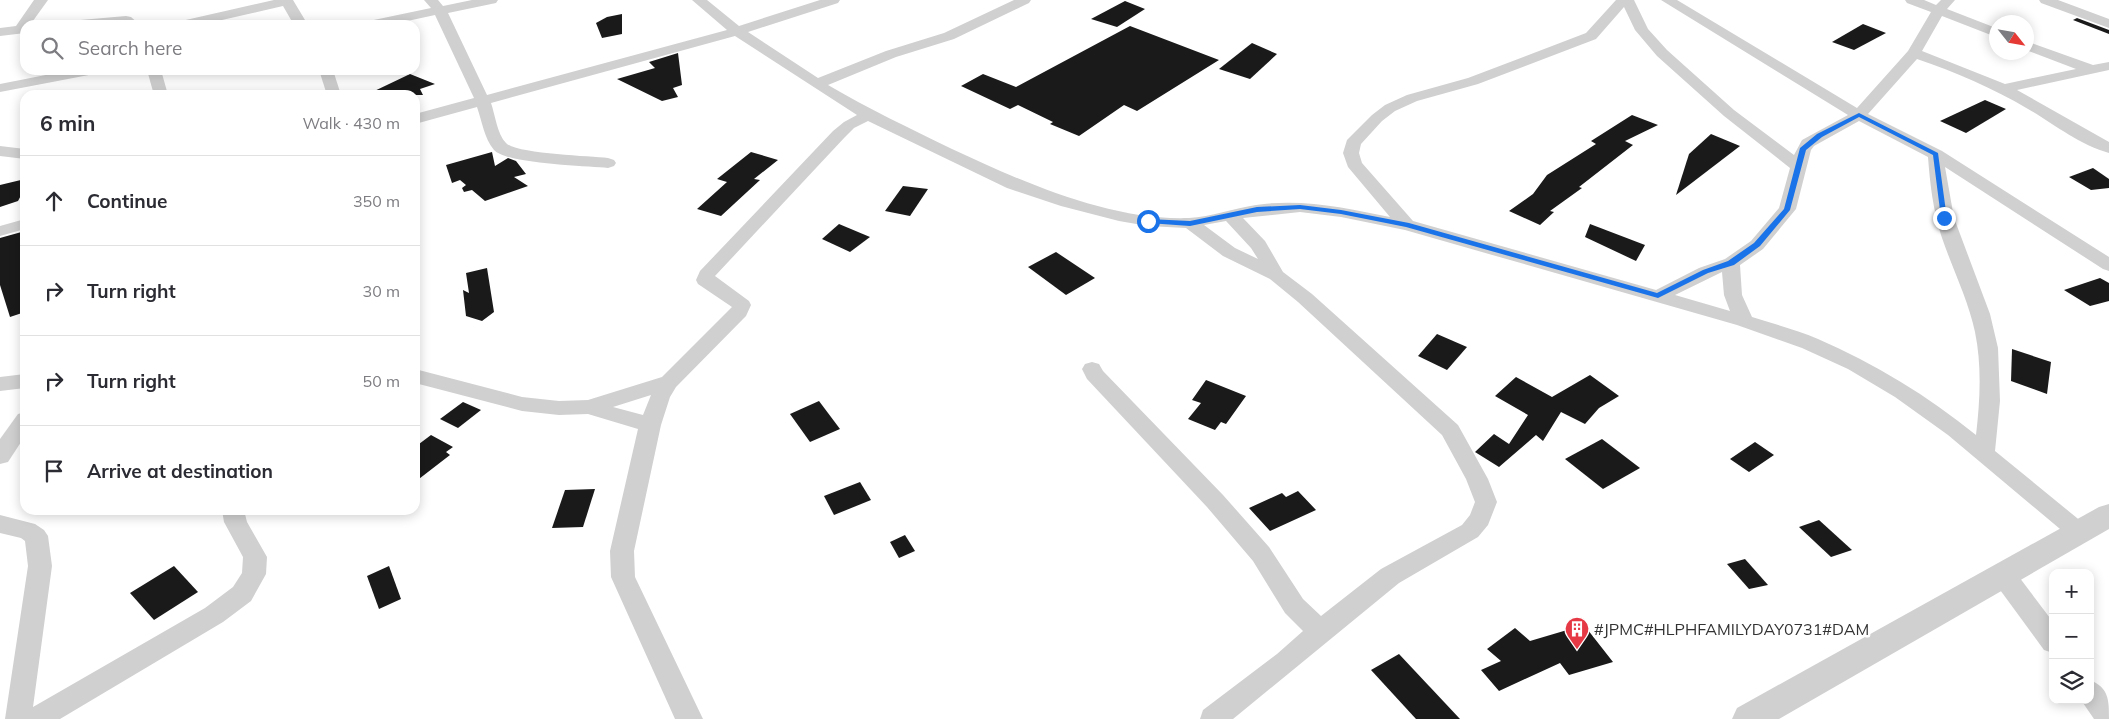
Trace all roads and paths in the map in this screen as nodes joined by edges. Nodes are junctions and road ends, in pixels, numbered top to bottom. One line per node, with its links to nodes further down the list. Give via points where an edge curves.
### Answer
1 (41, 0): 15 (street)
2 (491, 0): 13 (street)
3 (699, 0): 22 (street)
4 (833, 0): 22 (street)
5 (1024, 0): 32 (street, via 949,36 891,54)
6 (1623, 0): 50 (street, via 1590,36 1473,81 1412,98 1390,108 1362,131 1350,152 1354,164)
7 (1627, 0): 46 (street, via 1642,30 1662,53 1729,113)
8 (1668, 0): 38 (street)
9 (1912, 0): 14 (street)
10 (1948, 0): 14 (street)
11 (2046, 0): 19 (street)
12 (286, 1): 16 (street); 17 (street)
13 (435, 6): 18 (street); 37 (street)
14 (1938, 11): 21 (street); 25 (street)
15 (28, 20)
16 (204, 20)
17 (298, 20)
18 (386, 20)
19 (2109, 24)
20 (20, 30): 23 (street)
21 (1989, 30)
22 (737, 31): 32 (street); 37 (street)
23 (0, 32)
24 (2034, 48): 27 (street)
25 (1914, 53): 34 (street); 38 (street)
26 (2109, 66): 27 (street)
27 (2093, 70): 31 (street); 34 (street)
28 (68, 75): 33 (street)
29 (159, 75): 35 (street)
30 (328, 75): 36 (street)
31 (2109, 76)
32 (817, 84): 39 (street)
33 (0, 88)
34 (2003, 89): 41 (street)
35 (161, 90)
36 (332, 90)
37 (483, 100): 40 (street); 45 (street, via 501,148 519,155)
38 (1859, 114): 44 (street); 46 (street, via 1808,143)
39 (868, 115): 48 (street, via 1013,184 1119,216); 60 (street, via 839,134 706,275 705,280 742,305 739,312)
40 (420, 118)
41 (2109, 148)
42 (0, 151): 43 (street)
43 (20, 153)
44 (1936, 154): 53 (street); 65 (street, via 1944,218 1981,317 1988,347 1989,405)
45 (608, 163)
46 (1798, 166): 52 (street, via 1787,210 1757,245)
47 (1230, 215): 48 (street); 50 (street, via 1300,207); 54 (street, via 1259,245)
48 (1190, 224): 54 (street, via 1229,252)
49 (20, 225): 51 (street)
50 (1407, 225): 55 (street)
51 (0, 231)
52 (1731, 263): 55 (street, via 1705,272); 56 (street, via 1733,295)
53 (2109, 265)
54 (1276, 275): 72 (street, via 1450,430 1486,502 1480,519 1470,531 1390,576)
55 (1658, 296): 56 (street)
56 (1744, 321): 65 (street, via 1809,343 1878,377 1956,430)
57 (1092, 369): 72 (street, via 1215,501 1261,554 1294,606)
58 (420, 377): 62 (street, via 522,404)
59 (20, 382): 61 (street)
60 (669, 382): 62 (street); 63 (street, via 654,409)
61 (0, 384)
62 (588, 407): 63 (street)
63 (650, 425): 79 (street, via 622,551 624,577)
64 (20, 426): 66 (street)
65 (1984, 454): 70 (street)
66 (0, 456)
67 (234, 515): 78 (street, via 255,557 254,574 242,594 214,615)
68 (2109, 515): 70 (street)
69 (0, 524): 77 (street, via 27,530 36,536 40,566)
70 (2080, 533): 71 (street)
71 (2004, 576): 73 (street); 75 (street)
72 (1320, 631): 80 (street)
73 (2049, 637)
74 (2094, 697): 76 (street)
75 (1763, 716)
76 (2109, 718)
77 (18, 719)
78 (36, 719)
79 (690, 719)
80 (1214, 719)

